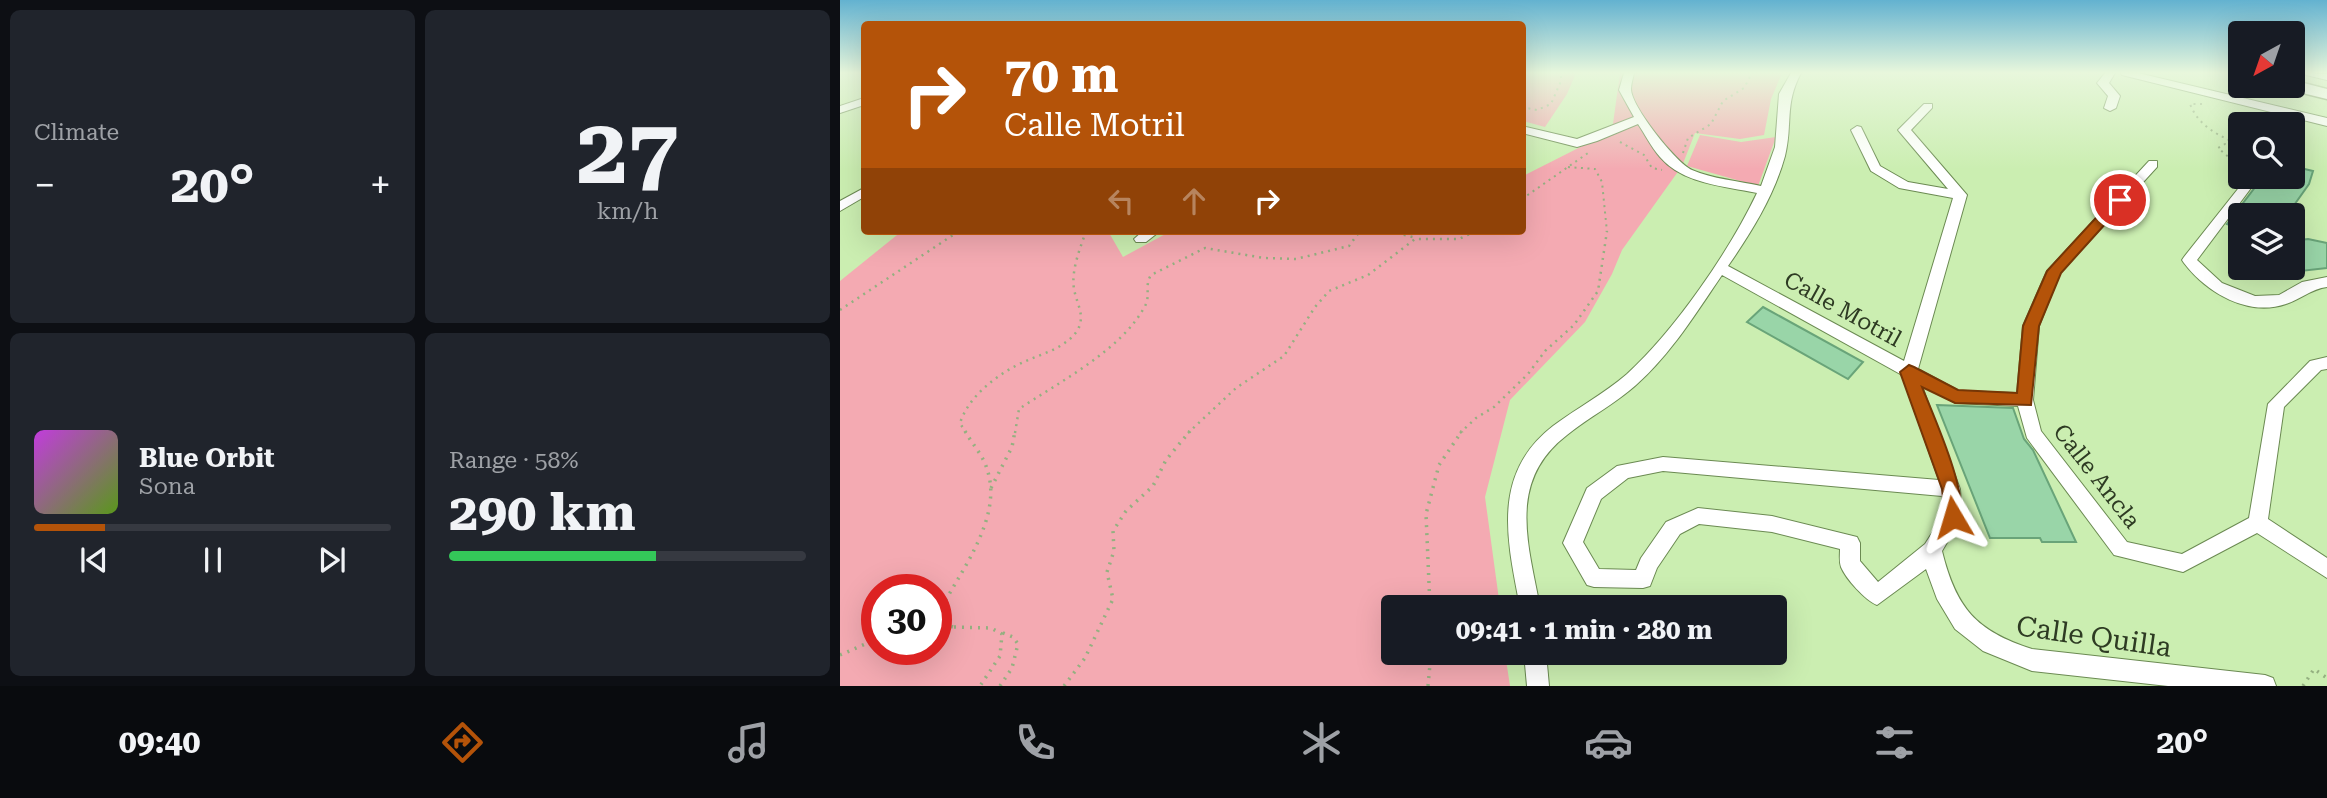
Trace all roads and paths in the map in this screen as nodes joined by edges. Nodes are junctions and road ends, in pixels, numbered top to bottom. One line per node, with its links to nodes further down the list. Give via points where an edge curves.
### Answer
1 (1549, 105): 9 (path, via 1537,110)
2 (1633, 105): 11 (street)
3 (1721, 105): 20 (path, via 1710,124 1688,138)
4 (1781, 105): 25 (street, via 1779,156)
5 (2111, 105): 10 (street)
6 (2190, 105): 15 (path, via 2203,125)
7 (2257, 105): 12 (street)
8 (1928, 106): 27 (street, via 1904,130)
9 (1526, 108)
10 (2110, 108)
11 (1641, 119): 14 (street, via 1577,143); 25 (street, via 1679,169)
12 (2327, 122)
13 (1857, 130): 27 (street, via 1875,168 1905,185)
14 (1526, 131)
15 (2228, 139)
16 (1613, 142): 23 (path, via 1622,142 1644,155 1652,168)
17 (2228, 144): 19 (path, via 2218,148)
18 (1595, 149): 22 (path)
19 (2228, 156)
20 (1680, 158)
21 (2153, 164): 43 (street, Calle Ancla, via 2054,271 2031,326)
22 (1568, 167): 28 (path); 50 (path, via 1595,169 1602,182 1608,226 1598,291 1574,325 1503,398 1462,431 1439,465 1426,514)
23 (1664, 170)
24 (2243, 189): 39 (street, via 2189,260 2198,274 2237,297 2257,301 2281,300 2307,286)
25 (1765, 191): 38 (street)
26 (861, 194): 29 (street)
27 (1960, 195): 42 (street)
28 (1526, 196)
29 (840, 207)
30 (953, 235): 40 (path)
31 (1085, 235): 44 (path, via 1074,274 1082,310 1078,330 1065,344 1003,373 962,413 960,423 986,465)
32 (1357, 235): 44 (path, via 1349,246 1296,259 1205,248 1151,275 1145,307 1121,337 1019,409 1016,436)
33 (1401, 235): 37 (path)
34 (1408, 235): 36 (path)
35 (1468, 235): 36 (path)
36 (1419, 238): 37 (path)
37 (1408, 243): 61 (path, via 1368,275 1329,291 1284,356 1236,388 1198,422 1166,460 1153,486 1119,520 1107,572 1113,598 1085,658)
38 (1720, 268): 42 (street, Calle Motril); 51 (street, via 1632,380 1545,444 1528,464 1516,493 1516,520)
39 (2327, 282)
40 (840, 310)
41 (2327, 363): 46 (street, via 2316,365 2276,404)
42 (1909, 372): 43 (street, Calle Motril, via 1955,397); 45 (street)
43 (2025, 400): 46 (street, Calle Ancla, via 2033,433 2122,549 2183,563)
44 (991, 488): 49 (path, via 986,520)
45 (1951, 489): 47 (street, via 1953,517); 47 (street, via 1662,464 1623,471 1594,494 1573,543 1594,578 1643,579 1673,528 1698,516 1772,524 1850,542 1850,565 1877,595)
46 (2258, 523): 48 (street)
47 (1932, 550): 64 (street, Calle Quilla, via 1939,586 1957,618 1997,650 2032,660)
48 (2327, 569)
49 (952, 588)
50 (1429, 595)
51 (1528, 595)
52 (953, 627): 53 (path)
53 (991, 628): 59 (path, via 1002,634 1003,642 994,669); 60 (path, via 1018,644 1013,668)
54 (861, 645): 55 (path)
55 (840, 654)
56 (1430, 665): 62 (path)
57 (1536, 665): 63 (street)
58 (2327, 678): 65 (path, via 2315,668)
59 (980, 686)
60 (1000, 686)
61 (1064, 686)
62 (1428, 686)
63 (1538, 686)
64 (2265, 686)
65 (2303, 686)

